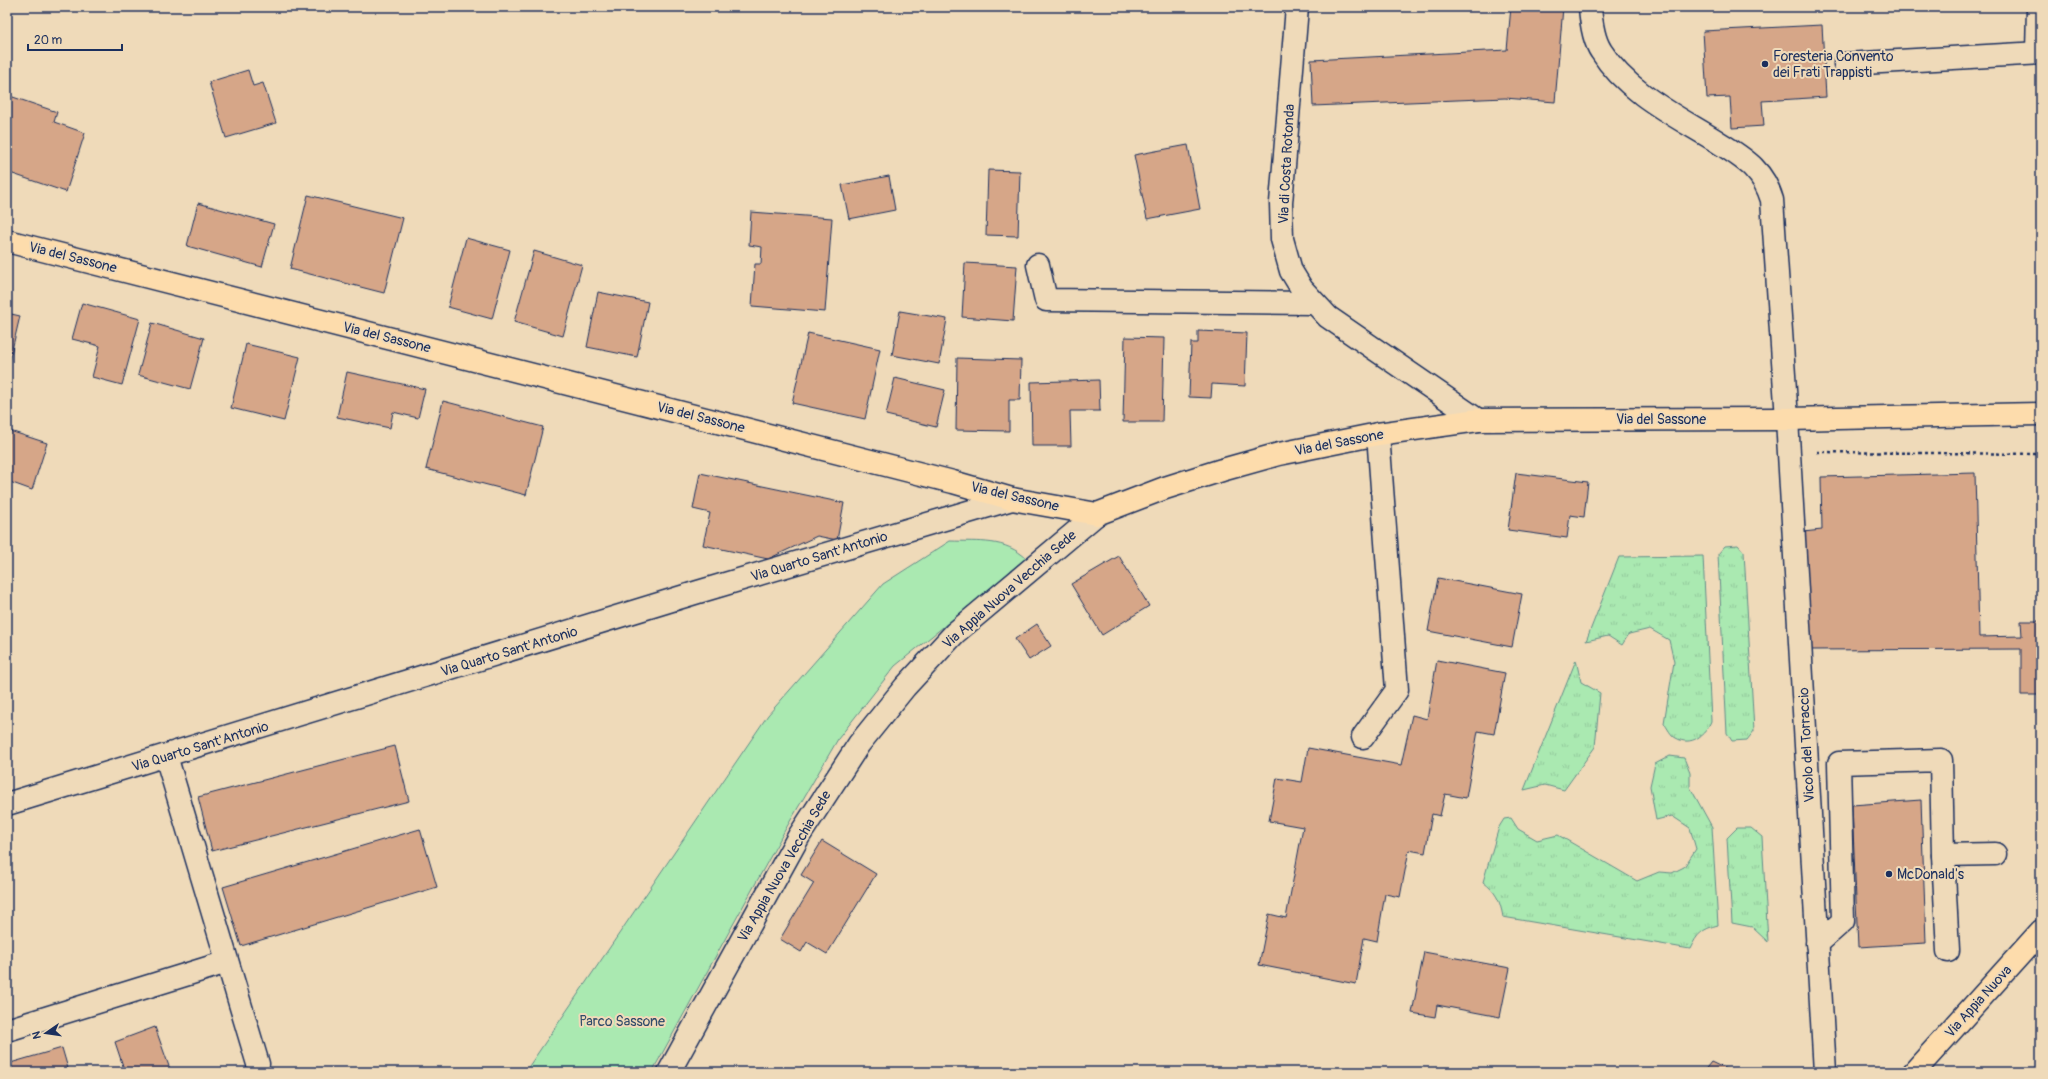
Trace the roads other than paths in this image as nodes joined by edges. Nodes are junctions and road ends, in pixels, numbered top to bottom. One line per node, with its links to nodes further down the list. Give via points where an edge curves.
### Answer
1 (1297, 7): 8 (street, Via di Costa Rotonda, via 1281,220 1291,270)
2 (1590, 7): 10 (street, Vicolo del Torraccio, via 1600,50 1621,76 1648,98 1750,163 1766,183 1774,212)
3 (2038, 7): 4 (street)
4 (2039, 53): 5 (street)
5 (1845, 64)
6 (7, 240): 13 (main road, Via del Sassone)
7 (1038, 265): 8 (street, via 1046,300)
8 (1313, 302): 11 (street, Via di Costa Rotonda, via 1328,317)
9 (2041, 414): 10 (main road, Via del Sassone)
10 (1787, 419): 11 (main road, Via del Sassone); 21 (street, Vicolo del Torraccio)
11 (1478, 420): 12 (main road, Via del Sassone)
12 (1378, 434): 14 (main road, Via del Sassone, via 1279,454 1222,470); 15 (street, via 1397,690)
13 (1012, 498): 14 (main road, Via del Sassone); 16 (street, Via Quarto Sant'Antonio)
14 (1097, 514): 26 (street, Via Appia Nuova Vecchia Sede, via 955,634 905,687 859,744 799,836)
15 (1364, 737)
16 (166, 756): 17 (street, Via Quarto Sant'Antonio); 23 (street)
17 (7, 804)
18 (1995, 854): 19 (street)
19 (1943, 855): 21 (street, via 1941,760 1839,763 1843,921); 22 (street)
20 (2040, 932): 28 (main road, Via Appia Nuova)
21 (1817, 944): 27 (street, Vicolo del Torraccio)
22 (1948, 951)
23 (227, 962): 24 (street); 25 (street)
24 (7, 1030)
25 (258, 1064)
26 (669, 1072)
27 (1825, 1072)
28 (1914, 1072)

